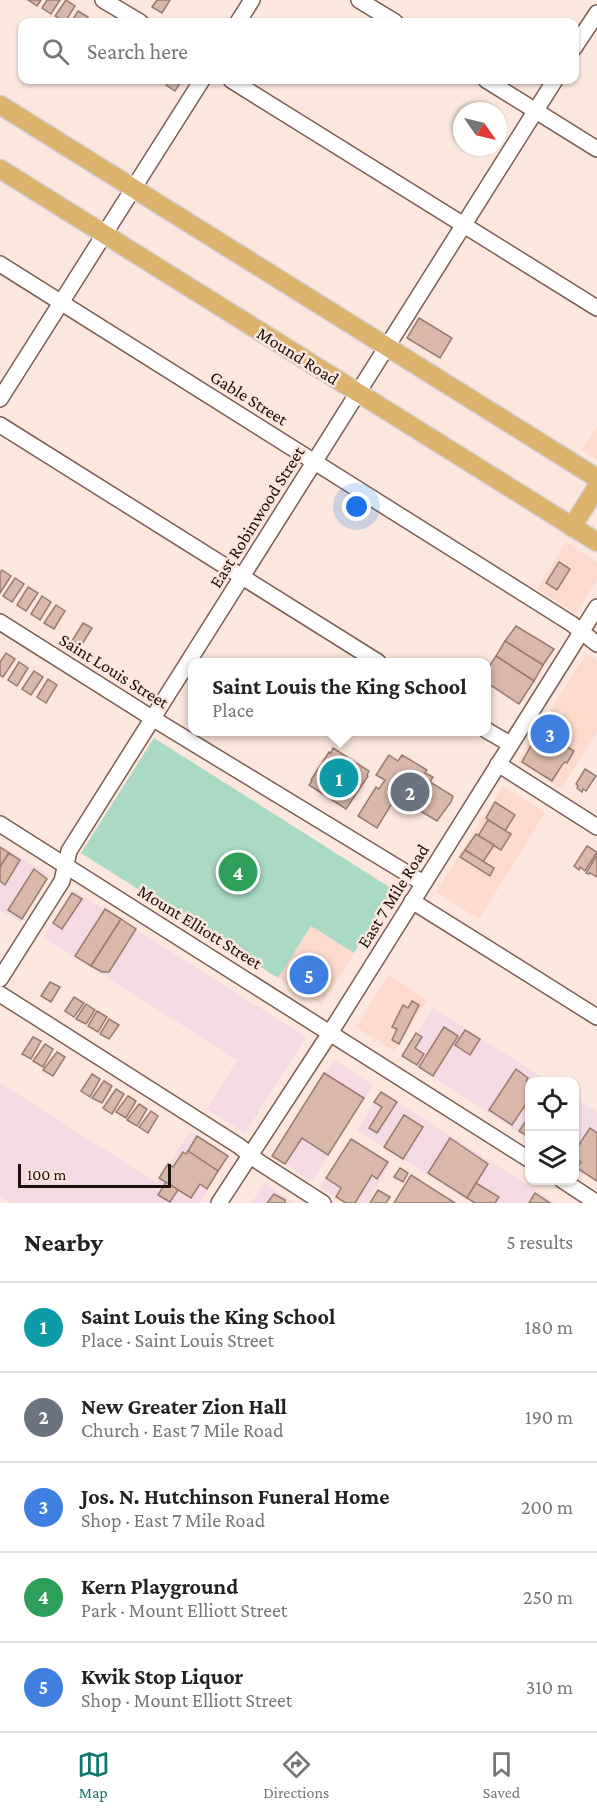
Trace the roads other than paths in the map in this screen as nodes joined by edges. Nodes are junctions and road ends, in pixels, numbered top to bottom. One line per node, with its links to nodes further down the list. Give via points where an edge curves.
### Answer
1 (104, 0): 5 (street)
2 (252, 0): 6 (street)
3 (359, 0): 7 (street)
4 (597, 13): 8 (street)
5 (133, 18)
6 (241, 18)
7 (388, 18)
8 (579, 40)
9 (199, 84): 17 (street)
10 (237, 84): 18 (street)
11 (493, 84): 14 (street)
12 (552, 84): 14 (street, East Robinwood Street)
13 (0, 105): 17 (main road)
14 (535, 110): 15 (street); 18 (street, East Robinwood Street)
15 (597, 149)
16 (0, 169): 19 (main road, Mound Road)
17 (133, 188): 19 (street); 23 (main road)
18 (463, 224): 22 (street); 23 (street, East Robinwood Street)
19 (105, 234): 21 (street); 24 (main road, Mound Road)
20 (0, 264): 21 (street, Gable Street)
21 (61, 302): 25 (street); 27 (street, Gable Street)
22 (597, 308)
23 (387, 347): 24 (street, East Robinwood Street); 28 (main road)
24 (358, 393): 27 (street, East Robinwood Street); 30 (main road, Mound Road)
25 (0, 399)
26 (0, 425): 32 (street)
27 (315, 462): 32 (street, East Robinwood Street); 35 (street, Gable Street)
28 (597, 478)
29 (597, 487): 30 (main road)
30 (572, 527): 31 (main road, Mound Road)
31 (597, 542)
32 (242, 577): 37 (street, East Robinwood Street); 38 (street)
33 (597, 607): 35 (street, East 7 Mile Road)
34 (0, 622): 40 (street, Saint Louis Street)
35 (581, 632): 36 (street, Gable Street); 42 (street, East 7 Mile Road)
36 (597, 644)
37 (190, 658)
38 (370, 658)
39 (188, 662): 40 (street, East Robinwood Street)
40 (152, 718): 46 (street, East Robinwood Street, via 69,851); 47 (street, Saint Louis Street)
41 (491, 733): 42 (street)
42 (510, 744): 43 (street, East 7 Mile Road)
43 (498, 764): 45 (street); 47 (street, East 7 Mile Road)
44 (0, 824): 46 (street, Mount Elliott Street)
45 (597, 827)
46 (66, 865): 49 (street, East Robinwood Street, via 62,881); 52 (street, Mount Elliott Street)
47 (423, 883): 48 (street, East 7 Mile Road)
48 (412, 901): 51 (street); 52 (street, East 7 Mile Road)
49 (0, 979)
50 (0, 994): 53 (street)
51 (597, 1017)
52 (330, 1033): 53 (street, East 7 Mile Road); 54 (street, Mount Elliott Street)
53 (251, 1155): 56 (street, East 7 Mile Road); 57 (street)
54 (525, 1157)
55 (570, 1185): 58 (street)
56 (219, 1203)
57 (323, 1203)
58 (597, 1203)

